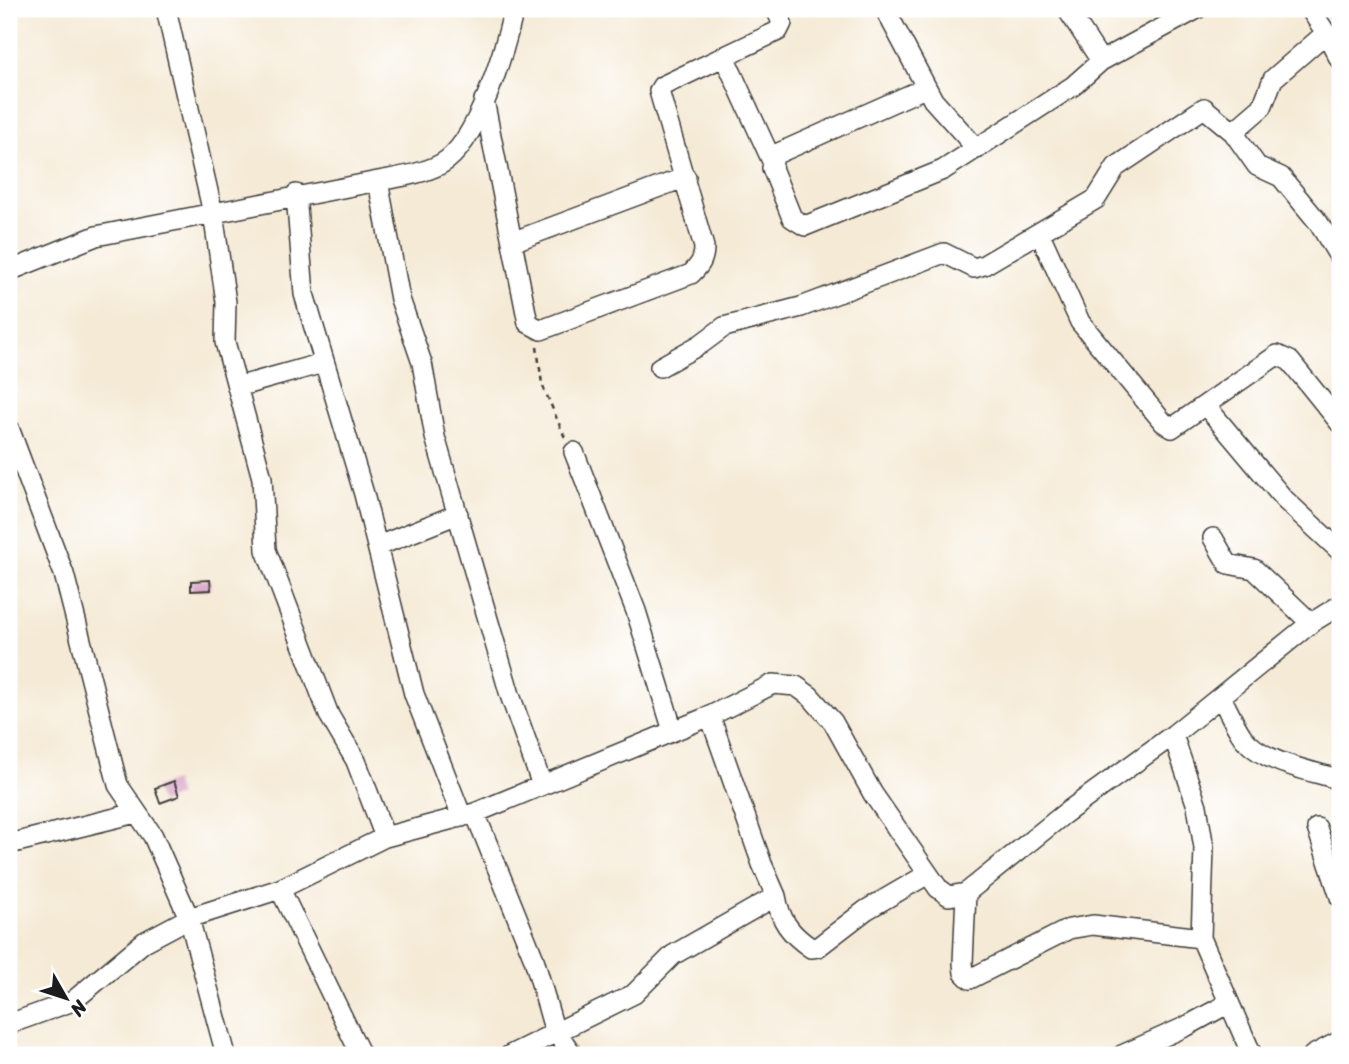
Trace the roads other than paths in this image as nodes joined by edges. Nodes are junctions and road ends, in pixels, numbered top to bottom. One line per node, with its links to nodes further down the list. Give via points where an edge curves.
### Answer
1 (166, 9): 20 (street)
2 (514, 9): 13 (street)
3 (776, 9): 9 (street, via 782,23 778,31)
4 (1067, 9): 11 (street)
5 (1197, 9): 11 (street)
6 (1310, 9): 8 (street)
7 (892, 11): 12 (street)
8 (1326, 33): 10 (street); 14 (street, via 1273,79 1262,107)
9 (724, 57): 16 (street); 17 (street, via 659,91)
10 (1340, 60)
11 (1101, 61): 15 (street, via 1073,86)
12 (925, 89): 15 (street); 16 (street, via 782,148)
13 (484, 100): 18 (street, via 455,152 443,163); 22 (street)
14 (1233, 132): 21 (street, via 1208,110 1197,111 1116,167 1096,199); 23 (street, via 1257,166 1281,177)
15 (977, 149): 16 (street, via 924,179 806,226 792,218)
16 (771, 159)
17 (685, 177): 22 (street); 22 (street, via 704,247 704,258 691,274 536,329 528,323)
18 (378, 181): 19 (street); 32 (street, via 400,299 422,363 435,437)
19 (296, 194): 20 (street); 25 (street, via 304,294)
20 (214, 213): 24 (street, via 96,236); 27 (street, via 226,302 225,342)
21 (1040, 234): 26 (street, via 974,268 944,253 801,307 739,321); 28 (street, via 1080,322 1163,422 1172,428)
22 (512, 242)
23 (1340, 258)
24 (9, 271)
25 (323, 363): 27 (street); 34 (street)
26 (660, 367)
27 (237, 387): 47 (street, via 262,478 266,550 329,715 356,761)
28 (1206, 406): 29 (street, via 1277,355 1290,362); 35 (street, via 1284,499)
29 (1340, 423)
30 (9, 428): 44 (street, via 64,574 118,785)
31 (573, 452): 40 (street, via 636,611)
32 (458, 513): 34 (street); 43 (street, via 510,695)
33 (1213, 538): 37 (street, via 1228,564 1254,569)
34 (378, 546): 45 (street, via 414,694)
35 (1340, 551)
36 (1340, 606): 37 (street)
37 (1311, 623): 38 (street)
38 (1221, 697): 41 (street); 42 (street, via 1252,747)
39 (710, 716): 40 (street); 49 (street, via 773,684 796,686 810,696 833,722 873,794); 52 (street)
40 (673, 731): 43 (street)
41 (1173, 735): 51 (street); 55 (street, via 1204,848)
42 (1340, 780)
43 (542, 785): 45 (street)
44 (136, 813): 48 (street); 54 (street, via 153,836)
45 (468, 815): 47 (street); 58 (street, via 534,959 546,1008)
46 (1317, 828): 53 (street)
47 (385, 837): 50 (street)
48 (9, 844)
49 (928, 874): 51 (street, via 949,895); 52 (street, via 866,910 818,947 811,948 788,929)
50 (280, 889): 54 (street); 61 (street)
51 (966, 893): 55 (street, via 963,963 970,979 1069,929 1093,925)
52 (776, 896): 58 (street, via 673,955 634,994)
53 (1340, 897)
54 (189, 918): 57 (street, via 144,942 73,1001); 60 (street)
55 (1201, 938): 56 (street)
56 (1229, 1003): 64 (street); 65 (street)
57 (9, 1024)
58 (558, 1034): 62 (street); 63 (street)
59 (1340, 1041): 66 (street)
60 (226, 1055)
61 (361, 1055)
62 (510, 1055)
63 (573, 1055)
64 (1122, 1055)
65 (1252, 1055)
66 (1313, 1055)

